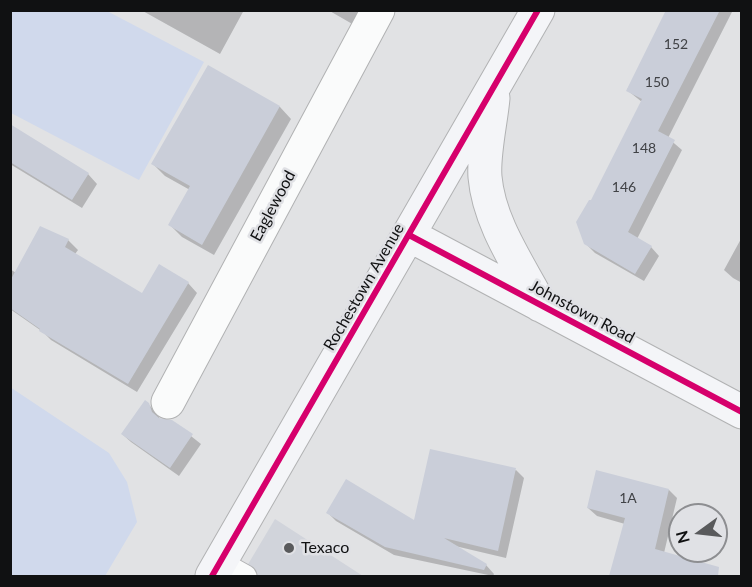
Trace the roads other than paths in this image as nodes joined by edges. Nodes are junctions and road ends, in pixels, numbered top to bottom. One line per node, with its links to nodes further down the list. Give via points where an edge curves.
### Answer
1 (378, 10): 6 (street, Eaglewood)
2 (537, 11): 3 (main road, Rochestown Avenue)
3 (494, 87): 4 (main road, Rochestown Avenue); 5 (main road, via 485,175 489,202)
4 (409, 235): 5 (main road, Johnstown Road); 8 (main road, Rochestown Avenue)
5 (540, 305): 7 (main road, Johnstown Road)
6 (168, 402)
7 (741, 412)
8 (226, 572)

